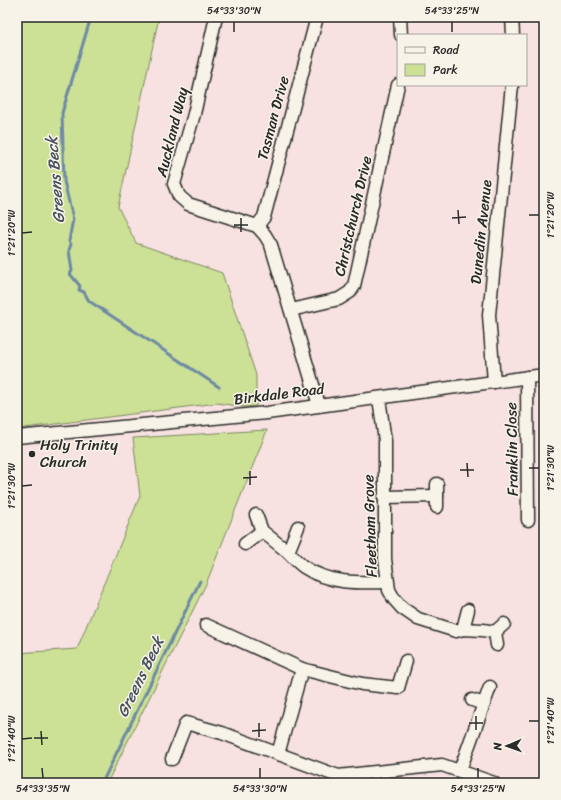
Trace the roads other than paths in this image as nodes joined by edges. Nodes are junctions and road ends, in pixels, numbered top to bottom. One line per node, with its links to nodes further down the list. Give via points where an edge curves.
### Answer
1 (216, 17): 9 (street, Auckland Way, via 194,114 174,184 179,196 188,204)
2 (317, 17): 9 (street, Tasman Drive, via 264,217)
3 (400, 17): 5 (street)
4 (512, 17): 6 (street)
5 (400, 34)
6 (513, 34)
7 (398, 86): 10 (street, Christchurch Drive, via 354,286 339,299)
8 (512, 86): 13 (street, Dunedin Avenue, via 489,315)
9 (257, 226): 10 (street, via 271,245)
10 (291, 310): 15 (street)
11 (544, 375): 12 (street, Birkdale Road)
12 (527, 378): 13 (street, Birkdale Road); 20 (street, Franklin Close)
13 (494, 382): 14 (street, Birkdale Road)
14 (379, 398): 15 (street, Birkdale Road); 18 (street, Fleetham Grove, via 385,441)
15 (319, 406): 16 (street, Birkdale Road, via 260,414)
16 (17, 436)
17 (437, 496): 18 (street)
18 (384, 497): 25 (street, Fleetham Grove)
19 (256, 515): 22 (street)
20 (528, 520)
21 (298, 527): 24 (street)
22 (262, 532): 23 (street); 24 (street)
23 (245, 544)
24 (288, 552): 25 (street, via 302,566 317,575 354,583)
25 (387, 582): 28 (street, Fleetham Grove, via 394,599 418,619 456,631)
26 (468, 610): 28 (street)
27 (206, 625): 31 (street)
28 (463, 629): 29 (street, Fleetham Grove, via 500,628)
29 (497, 645)
30 (406, 661): 31 (street, via 398,688 362,684)
31 (302, 669): 35 (street)
32 (490, 687): 34 (street)
33 (472, 700): 34 (street)
34 (484, 704): 37 (street)
35 (278, 754): 36 (street, via 222,733 186,723); 38 (street)
36 (172, 759)
37 (460, 770): 38 (street, via 436,765); 39 (street)
38 (334, 780)
39 (494, 783)

